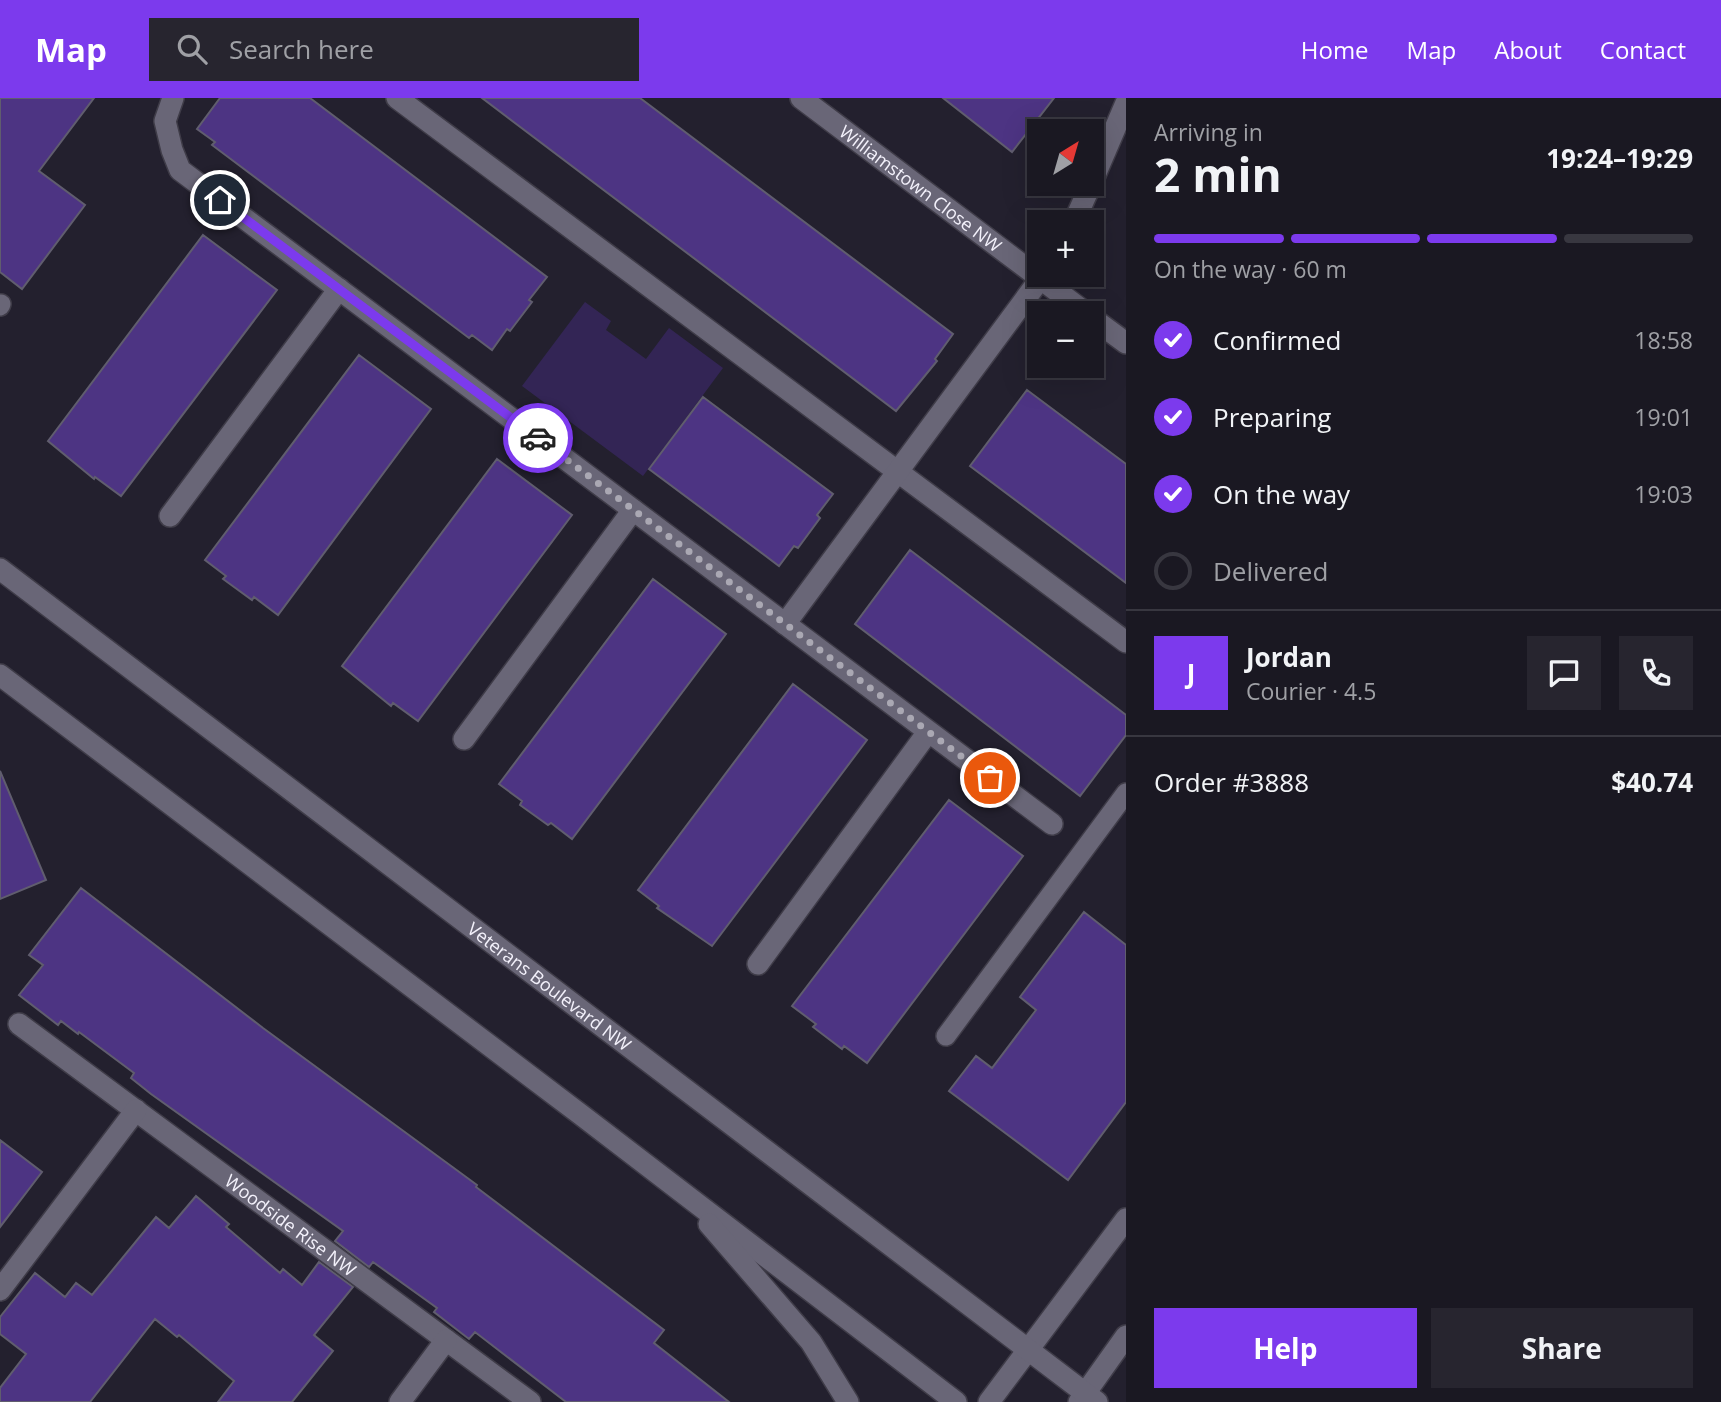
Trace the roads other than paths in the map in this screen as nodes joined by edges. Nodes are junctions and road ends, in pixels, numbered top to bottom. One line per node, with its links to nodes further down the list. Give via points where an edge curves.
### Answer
1 (173, 98): 9 (street, via 165,121 180,170)
2 (397, 98): 13 (street)
3 (802, 98): 6 (street, Williamstown Close NW)
4 (1126, 103): 5 (street)
5 (1104, 153)
6 (1027, 266)
7 (1033, 287): 13 (street)
8 (1054, 287): 10 (street, Williamstown Close NW)
9 (340, 289): 14 (street); 15 (street)
10 (1071, 301)
11 (1104, 326): 12 (street)
12 (1126, 343)
13 (898, 471): 17 (street); 18 (street)
14 (634, 510): 17 (street); 21 (street)
15 (170, 516)
16 (0, 569): 33 (street, Veterans Boulevard NW)
17 (785, 624): 20 (street)
18 (1126, 642)
19 (0, 675): 28 (street)
20 (928, 732): 23 (street); 24 (street)
21 (464, 739)
22 (1126, 793): 26 (lane)
23 (1052, 824)
24 (758, 964)
25 (19, 1024): 27 (street, Woodside Rise NW)
26 (946, 1036)
27 (136, 1110): 30 (street); 32 (street, Woodside Rise NW)
28 (680, 1191): 37 (street, via 811,1342); 38 (street)
29 (1126, 1219): 33 (street)
30 (0, 1290)
31 (1126, 1336): 34 (street)
32 (446, 1340): 35 (street); 36 (street, Woodside Rise NW)
33 (1028, 1350): 34 (street, Veterans Boulevard NW); 39 (street)
34 (1087, 1399)
35 (400, 1402)
36 (530, 1402)
37 (848, 1402)
38 (956, 1402)
39 (989, 1402)

